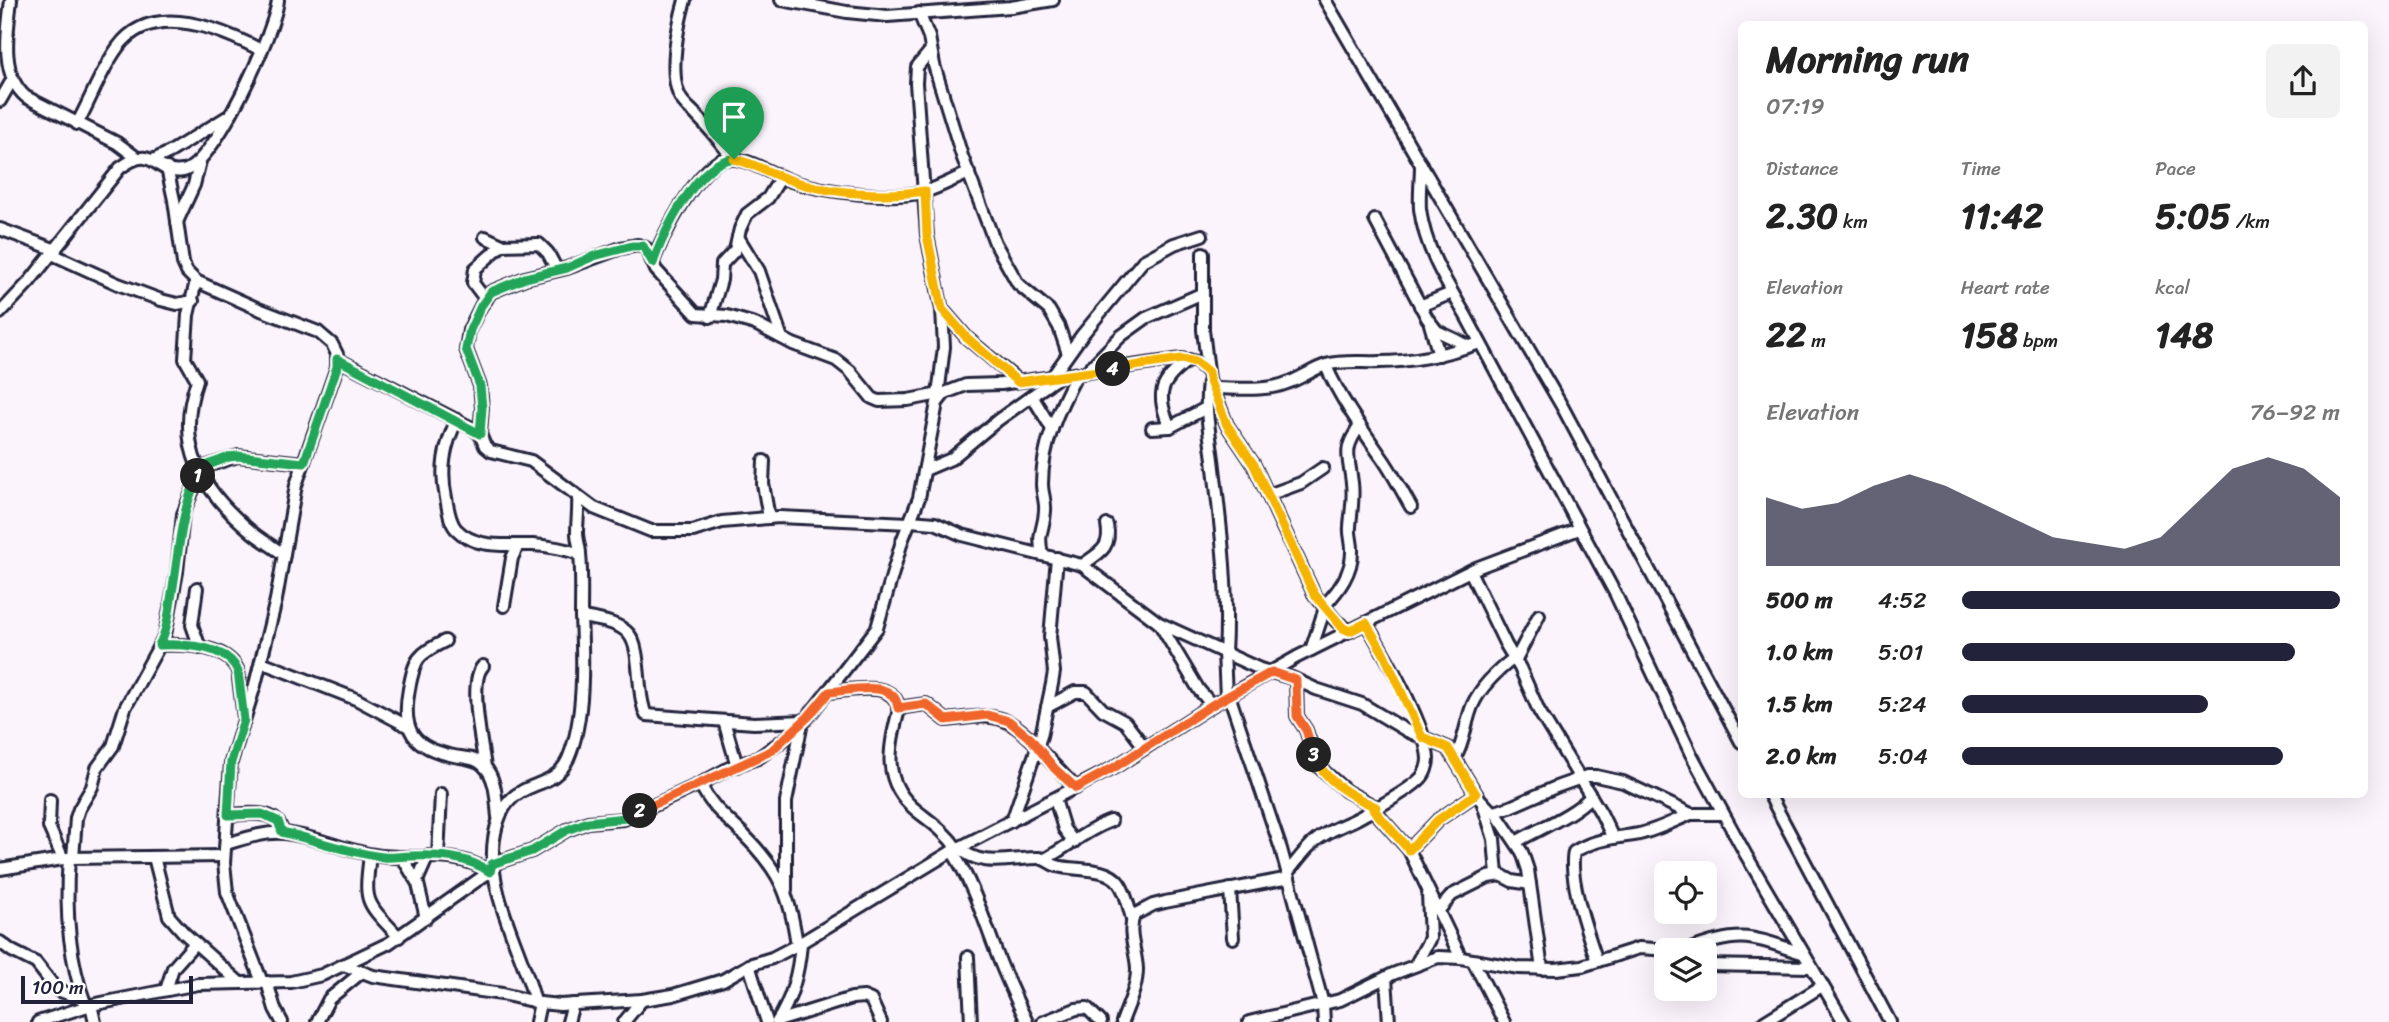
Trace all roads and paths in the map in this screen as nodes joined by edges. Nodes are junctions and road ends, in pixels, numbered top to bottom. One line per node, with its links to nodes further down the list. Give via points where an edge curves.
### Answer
1 (11, 0): 12 (street, via 6,63)
2 (278, 0): 10 (street, via 274,23)
3 (685, 0): 17 (street, via 677,39 677,87 686,106)
4 (781, 0): 7 (street)
5 (1053, 0): 8 (street, via 1012,7)
6 (1325, 0): 20 (street)
7 (821, 3): 9 (street, via 847,12)
8 (963, 5): 9 (street)
9 (919, 13): 11 (street)
10 (261, 50): 14 (street); 15 (street, via 197,23 151,23 119,44)
11 (931, 50): 22 (street); 24 (street, via 916,73)
12 (11, 82): 13 (street); 15 (street, via 26,97)
13 (0, 102)
14 (229, 116): 18 (street); 19 (street)
15 (78, 124): 16 (street)
16 (137, 158): 18 (street); 32 (street, via 120,168)
17 (734, 159): 23 (street); 34 (street, via 719,161 708,169 659,243)
18 (153, 160): 21 (street)
19 (200, 161): 21 (street, via 183,171); 26 (street)
20 (1421, 164): 38 (street, via 1420,208 1428,244); 112 (street, via 1563,408)
21 (167, 168): 26 (street)
22 (969, 173): 24 (street); 48 (street, via 984,218 1013,276 1049,310)
23 (781, 177): 24 (street, via 860,193); 30 (street, via 768,198 747,214)
24 (925, 191): 42 (street, via 927,235)
25 (1375, 220): 41 (street)
26 (177, 222): 36 (street, via 183,263)
27 (0, 229): 32 (street)
28 (1202, 235): 48 (street, via 1143,261)
29 (485, 237): 31 (street)
30 (738, 237): 44 (street, via 735,250 722,264); 46 (street, via 759,271)
31 (502, 245): 35 (street, via 538,244); 39 (street, via 475,269 473,283)
32 (54, 252): 40 (street, via 161,300); 43 (street)
33 (1203, 253): 37 (street)
34 (653, 263): 35 (street, via 646,248 638,245); 44 (street, via 684,303 696,314)
35 (557, 270): 39 (street, via 491,292)
36 (196, 281): 40 (street); 50 (street, via 318,332 332,344)
37 (1203, 293): 53 (street, via 1146,318); 55 (street)
38 (1452, 293): 41 (street); 47 (street)
39 (486, 300): 65 (street, via 466,349 480,386)
40 (192, 301): 70 (street, via 186,359 197,380 190,443)
41 (1420, 306): 45 (street)
42 (942, 309): 56 (street, via 967,338); 57 (street)
43 (0, 313)
44 (710, 317): 46 (street, via 727,316 755,324)
45 (1430, 321): 47 (street, via 1437,331); 49 (street)
46 (782, 338): 57 (street, via 836,360 875,400)
47 (1474, 344): 49 (street); 77 (street)
48 (1068, 354): 54 (street)
49 (1439, 355): 52 (street)
50 (337, 359): 60 (street); 67 (street)
51 (1189, 360): 53 (street); 55 (street); 62 (street, via 1171,375 1161,393)
52 (1326, 366): 55 (street, via 1269,388); 61 (street)
53 (1081, 373): 54 (street); 64 (street)
54 (1056, 376): 56 (street); 58 (street)
55 (1210, 380): 59 (street); 71 (street, via 1227,425)
56 (1019, 381): 57 (street, via 966,385); 58 (street)
57 (941, 394): 69 (street)
58 (1032, 395): 64 (street); 69 (street, via 951,459)
59 (1206, 408): 62 (street); 97 (street, via 1223,558)
60 (457, 420): 65 (street); 78 (street, via 443,454 452,522 471,539)
61 (1360, 426): 73 (street); 87 (street, via 1350,439 1347,457 1353,499 1351,562 1341,586)
62 (1170, 427): 63 (street)
63 (1152, 428)
64 (1052, 429): 80 (street, via 1042,486)
65 (480, 434): 72 (street, via 491,451 531,460)
66 (764, 461): 74 (street)
67 (304, 463): 70 (street, via 238,456); 81 (street)
68 (1323, 468): 71 (street, via 1301,483)
69 (925, 470): 75 (street)
70 (199, 471): 81 (street, via 207,487 236,518); 94 (street, via 183,514 177,572)
71 (1268, 495): 87 (street)
72 (578, 496): 74 (street, via 594,508 651,531 693,531 722,522); 79 (street)
73 (1410, 507)
74 (769, 518): 75 (street)
75 (910, 522): 80 (street, via 935,523 962,535); 103 (street, via 877,628)
76 (1107, 526): 83 (street, via 1107,545)
77 (1579, 529): 84 (street); 131 (street)
78 (518, 546): 79 (street); 86 (street)
79 (580, 554): 89 (street)
80 (1042, 554): 82 (street)
81 (284, 555): 99 (street)
82 (1057, 558): 83 (street); 106 (street, via 1050,637 1054,672)
83 (1082, 565): 90 (street)
84 (1470, 571): 91 (street); 98 (street)
85 (197, 588): 95 (street, via 192,625)
86 (504, 606)
87 (1324, 607): 92 (street); 96 (street)
88 (1539, 615): 98 (street)
89 (582, 617): 109 (street, via 611,622 630,634 646,715); 133 (street, via 580,701 568,759 551,777 518,792)
90 (1159, 623): 97 (street); 105 (street)
91 (1366, 623): 92 (street); 113 (street)
92 (1350, 631): 96 (street)
93 (444, 641): 111 (street, via 422,653 415,663 405,707)
94 (159, 645): 95 (street); 148 (street, via 79,809)
95 (200, 648): 108 (street, via 236,665)
96 (1311, 650): 101 (street)
97 (1224, 652): 101 (street); 104 (street)
98 (1514, 659): 116 (street, via 1488,681 1472,705); 119 (street)
99 (261, 662): 108 (street); 111 (street, via 356,699)
100 (483, 666): 117 (street, via 477,688)
101 (1272, 672): 102 (street); 104 (street)
102 (1296, 680): 113 (street, via 1362,704); 128 (street, via 1297,716 1318,766)
103 (829, 692): 107 (street, via 887,691 894,695); 110 (street)
104 (1228, 696): 105 (street); 152 (street)
105 (1212, 705): 115 (street)
106 (1047, 707): 114 (street); 115 (street, via 1075,692 1087,692 1103,710 1125,722)
107 (898, 708): 114 (street, via 926,704 946,720 1000,717 1016,725); 141 (street, via 890,756 892,777 901,797 945,832)
108 (244, 720): 132 (street, via 231,762)
109 (724, 720): 110 (street); 118 (street)
110 (803, 722): 118 (street, via 771,751); 158 (street, via 786,802)
111 (409, 727): 117 (street, via 415,741 433,752)
112 (1738, 736)
113 (1422, 737): 116 (street, via 1448,748); 128 (street, via 1428,760 1421,778)
114 (1037, 747): 121 (street); 134 (street)
115 (1145, 748): 121 (street)
116 (1455, 758): 124 (street)
117 (485, 766): 133 (street, via 493,781)
118 (737, 766): 120 (street)
119 (1579, 779): 123 (street); 129 (street); 130 (street, via 1596,776 1623,782)
120 (700, 784): 151 (street, via 625,818 588,822 567,830); 158 (street, via 718,812 776,872)
121 (1076, 788): 126 (street)
122 (441, 794): 145 (street)
123 (1591, 796): 137 (street); 139 (street, via 1576,810)
124 (1479, 798): 129 (street); 142 (street, via 1438,820); 153 (street, via 1494,839)
125 (1771, 798): 212 (street)
126 (1055, 799): 134 (street); 138 (street, via 1064,829)
127 (50, 800): 148 (street, via 49,827)
128 (1374, 808): 142 (street); 152 (street, via 1322,835)
129 (1495, 812): 139 (street)
130 (1692, 814): 131 (street); 137 (street)
131 (1723, 814): 169 (street)
132 (228, 815): 136 (street, via 272,817); 140 (street)
133 (498, 817): 151 (street)
134 (1012, 821): 141 (street)
135 (1111, 821): 138 (street)
136 (282, 832): 140 (street); 143 (street)
137 (1613, 838): 173 (street, via 1584,846 1574,852 1572,862)
138 (1074, 842): 149 (street)
139 (1516, 842): 155 (street)
140 (226, 844): 144 (street)
141 (956, 849): 149 (street, via 982,860); 167 (street); 202 (street)
142 (1409, 850): 157 (street)
143 (370, 855): 147 (street); 162 (street, via 367,896)
144 (224, 856): 146 (street); 172 (street, via 227,892)
145 (433, 856): 147 (street); 151 (street); 154 (street)
146 (154, 857): 148 (street); 166 (street, via 169,916)
147 (402, 857): 154 (street)
148 (68, 858): 150 (street); 187 (street, via 69,942)
149 (1045, 859): 161 (street, via 1053,865 1112,877 1123,890)
150 (0, 869)
151 (491, 869): 160 (street); 188 (street)
152 (1288, 875): 156 (street); 190 (street)
153 (1497, 875): 155 (street); 159 (street, via 1452,895)
154 (417, 881): 160 (street)
155 (1530, 884): 179 (street)
156 (1230, 889): 161 (street, via 1153,905); 163 (street)
157 (1428, 890): 159 (street); 174 (street, via 1430,937)
158 (786, 893): 167 (street)
159 (1439, 910): 171 (street)
160 (426, 918): 162 (street)
161 (1132, 919): 205 (street, via 1137,970)
162 (399, 937): 175 (street)
163 (1234, 938)
164 (1717, 940): 169 (street, via 1752,937)
165 (0, 942): 187 (street, via 36,963 57,990)
166 (195, 943): 182 (street); 185 (street, via 173,968)
167 (799, 944): 176 (street); 199 (street, via 800,959)
168 (1654, 949): 173 (street, via 1639,948)
169 (1802, 953): 178 (street)
170 (968, 957): 201 (street)
171 (1467, 959): 174 (street, via 1438,957); 179 (street); 209 (street)
172 (253, 960): 182 (street); 183 (street)
173 (1597, 961): 179 (street, via 1582,967)
174 (1416, 964): 181 (street)
175 (344, 965): 180 (street); 183 (street, via 311,978)
176 (749, 965): 186 (street, via 723,980); 198 (street)
177 (1717, 965): 178 (street)
178 (1810, 967): 184 (street)
179 (1542, 969)
180 (362, 972): 188 (street); 194 (street, via 329,999)
181 (1386, 978): 190 (street); 208 (street)
182 (239, 981): 183 (street); 185 (street)
183 (264, 982): 191 (street)
184 (1822, 986): 210 (street); 211 (street)
185 (166, 990): 187 (street)
186 (642, 1000): 189 (street); 197 (street)
187 (87, 1003): 192 (street); 193 (street)
188 (538, 1003): 189 (street); 195 (street)
189 (573, 1004): 196 (street)
190 (1323, 1004): 206 (street); 207 (street)
191 (279, 1020)
192 (38, 1022)
193 (95, 1022)
194 (317, 1022)
195 (536, 1022)
196 (568, 1022)
197 (624, 1022)
198 (768, 1022)
199 (778, 1022): 200 (street, via 864,998 871,1000)
200 (881, 1022)
201 (971, 1022)
202 (1027, 1022)
203 (1043, 1022): 204 (street, via 1087,1008)
204 (1101, 1022)
205 (1122, 1022)
206 (1249, 1022)
207 (1324, 1022)
208 (1389, 1022)
209 (1504, 1022)
210 (1764, 1022)
211 (1844, 1022)
212 (1890, 1022)

